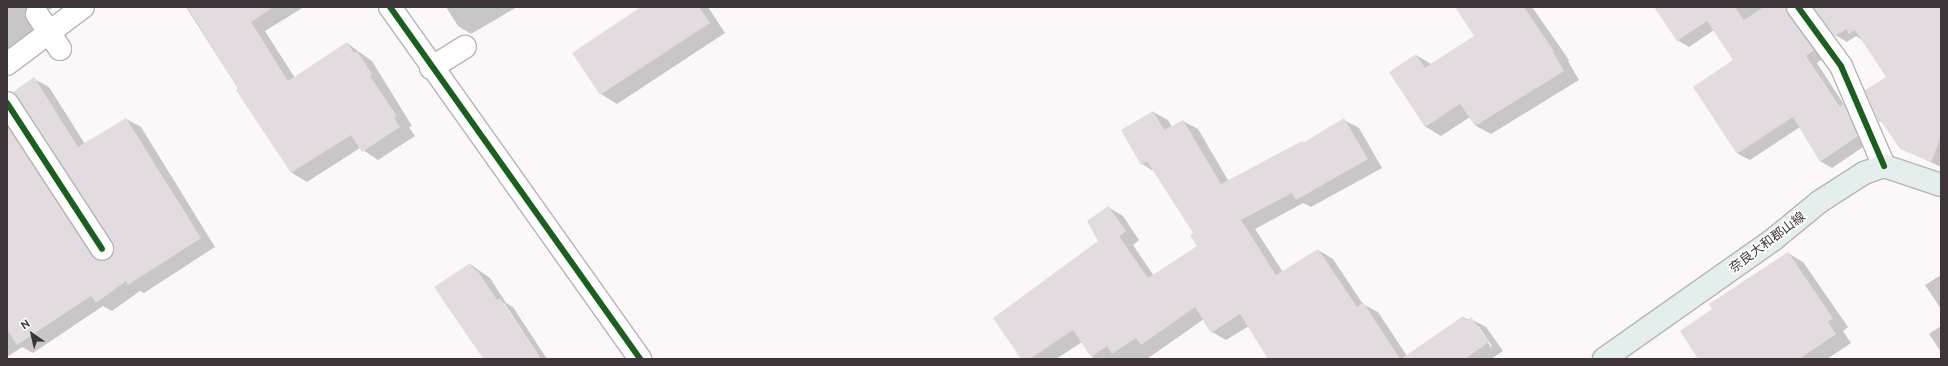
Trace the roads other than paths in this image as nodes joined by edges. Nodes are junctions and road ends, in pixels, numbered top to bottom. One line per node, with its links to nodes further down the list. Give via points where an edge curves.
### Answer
1 (83, 7): 5 (street)
2 (390, 7): 8 (street)
3 (1798, 7): 10 (street, via 1841,66)
4 (37, 14): 5 (street)
5 (55, 41): 7 (street)
6 (465, 47): 8 (street)
7 (7, 64)
8 (431, 68): 13 (street)
9 (7, 103): 12 (street)
10 (1884, 166): 11 (main road); 14 (main road, 奈良大和郡山線, via 1864,173 1819,202 1774,239)
11 (1941, 185)
12 (102, 249)
13 (640, 359)
14 (1604, 359)

